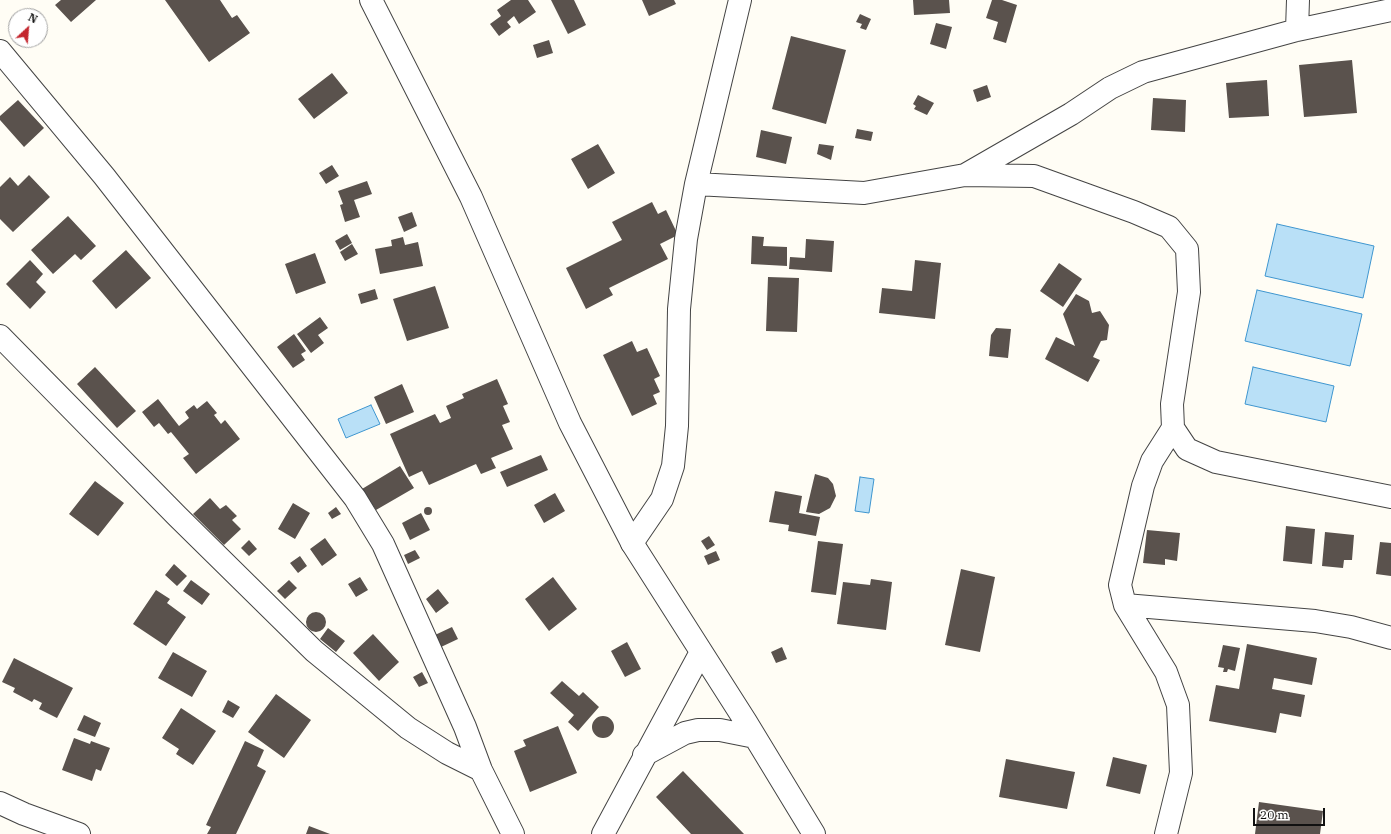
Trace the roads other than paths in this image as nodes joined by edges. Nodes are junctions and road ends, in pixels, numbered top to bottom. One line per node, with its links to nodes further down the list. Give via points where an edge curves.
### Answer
1 (370, 0): 12 (street, via 471,197 570,422)
2 (740, 0): 8 (street)
3 (1298, 0): 5 (street)
4 (1391, 10): 5 (street)
5 (1296, 30): 7 (street, via 1143,72 1110,88 1071,114)
6 (0, 50): 18 (street, via 108,182 355,498 383,544 465,727)
7 (965, 175): 8 (street, via 864,193); 10 (street, via 1034,176 1134,212 1169,227 1174,232 1187,248 1189,292 1172,404)
8 (696, 184): 12 (street, via 686,238 679,310 677,426 673,466 662,499)
9 (0, 336): 18 (street, via 314,651 408,728 447,753)
10 (1173, 428): 11 (street, via 1187,449 1216,462); 13 (street, via 1152,461 1143,486 1120,586)
11 (1391, 497)
12 (632, 543): 15 (street)
13 (1125, 605): 14 (street, via 1315,621 1351,627); 24 (street, via 1166,672 1178,705 1181,773)
14 (1391, 638)
15 (701, 652): 16 (street); 17 (street)
16 (755, 737): 17 (street, via 720,730 698,730 684,733); 23 (street)
17 (644, 755): 22 (street)
18 (481, 770): 21 (street)
19 (0, 803): 20 (street)
20 (79, 834)
21 (513, 834)
22 (603, 834)
23 (814, 834)
24 (1166, 834)

